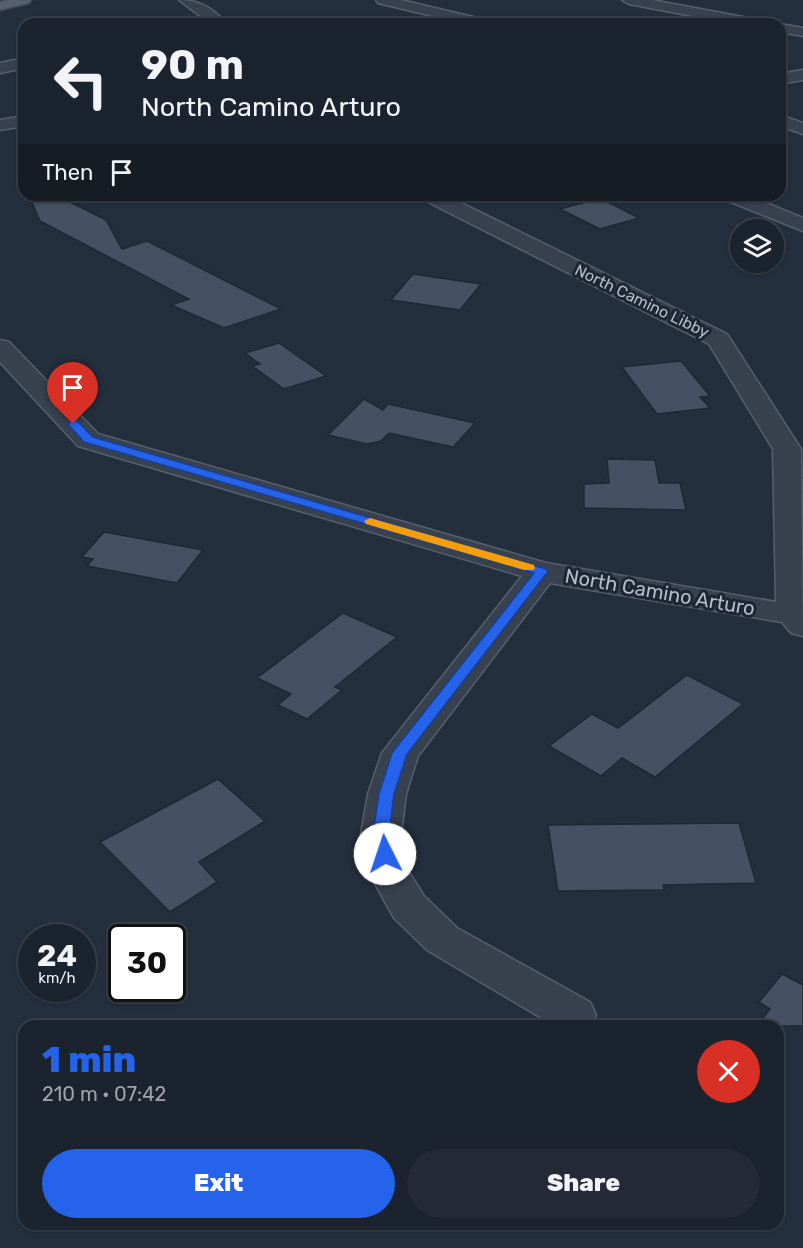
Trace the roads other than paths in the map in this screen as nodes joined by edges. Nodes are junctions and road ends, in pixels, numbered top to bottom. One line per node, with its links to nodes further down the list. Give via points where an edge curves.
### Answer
1 (24, 0): 5 (main road)
2 (186, 0): 6 (street)
3 (383, 0): 7 (street)
4 (629, 0): 8 (street)
5 (0, 6)
6 (213, 18)
7 (460, 18)
8 (726, 18)
9 (786, 29): 10 (street)
10 (803, 32)
11 (18, 64): 12 (street)
12 (0, 68)
13 (803, 75): 14 (street)
14 (786, 78)
15 (18, 122): 17 (street)
16 (786, 122): 18 (street)
17 (0, 124)
18 (803, 129)
19 (441, 201): 24 (street, North Camino Libby, via 718,339 787,449)
20 (745, 201): 21 (street)
21 (803, 225)
22 (0, 347): 23 (street, North Camino Arturo, via 88,440)
23 (542, 572): 24 (street, North Camino Arturo); 25 (street, via 400,753 387,794 381,834 388,873 409,907 442,939)
24 (800, 619)
25 (574, 1015)

